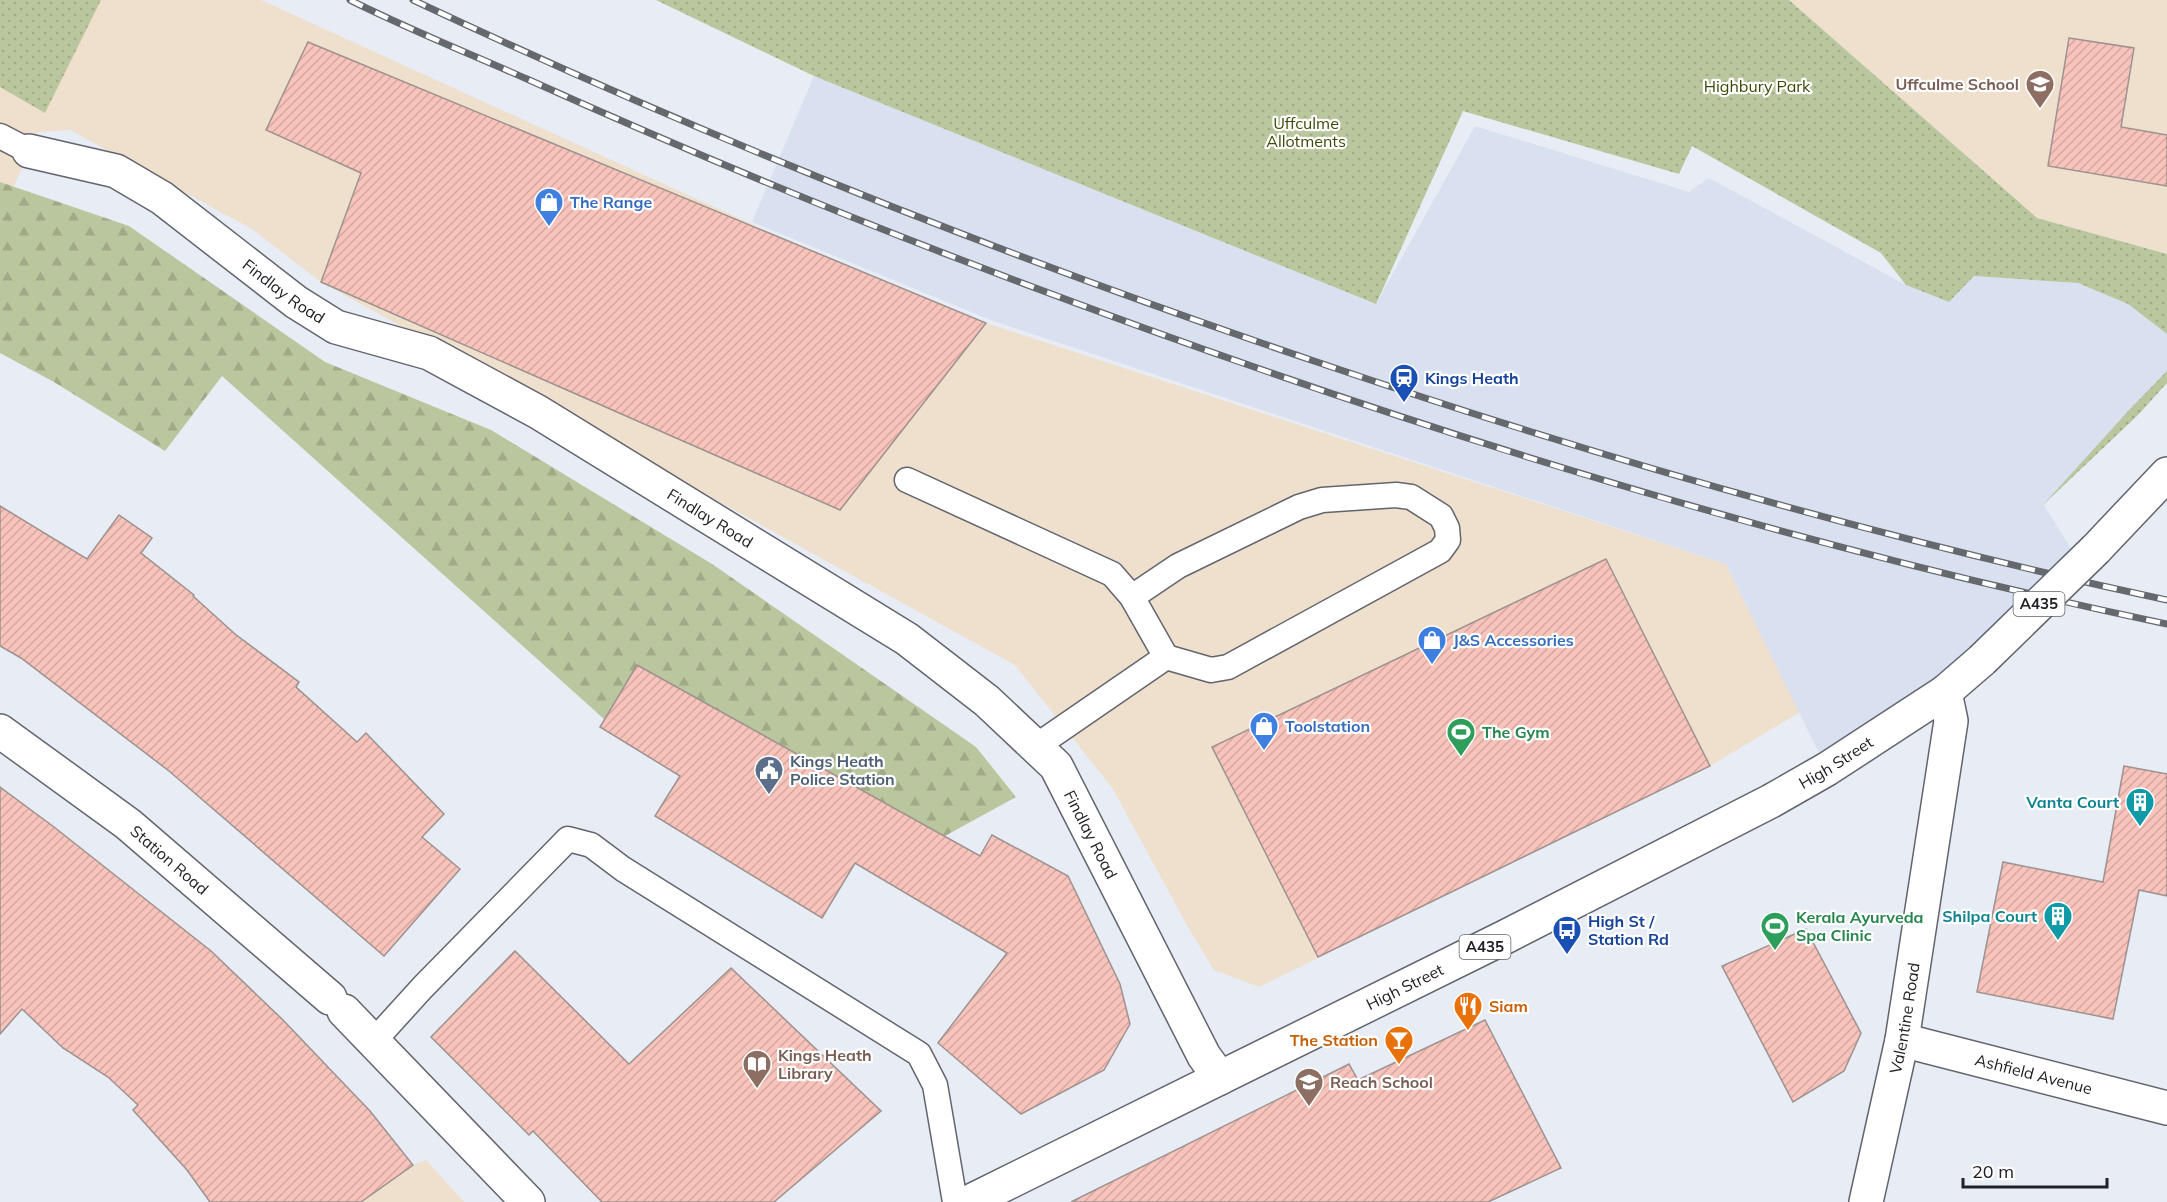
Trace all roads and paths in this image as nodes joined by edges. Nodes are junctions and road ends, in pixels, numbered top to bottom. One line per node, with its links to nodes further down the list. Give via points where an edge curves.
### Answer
1 (0, 136): 2 (lane)
2 (29, 151): 9 (main road, Findlay Road, via 116,171 162,198 296,302 336,327 429,353 538,412 907,639 987,701)
3 (2167, 474): 7 (main road, High Street / A435, bridge, via 2096,549)
4 (907, 480): 5 (lane, via 1112,574)
5 (1132, 597): 6 (lane); 6 (lane, via 1178,566 1299,507 1322,500 1411,497 1441,516 1447,528 1448,540 1440,551 1228,667 1211,670)
6 (1166, 657): 9 (lane)
7 (1945, 692): 10 (main road, Valentine Road, via 1951,721); 12 (main road, High Street / A435, via 1771,801)
8 (0, 731): 11 (main road, Station Road, via 128,824 337,1004)
9 (1035, 747): 12 (main road, Findlay Road, via 1056,766 1204,1056)
10 (1902, 1040): 13 (main road, Ashfield Avenue); 17 (main road, Valentine Road)
11 (373, 1041): 14 (main road, Station Road); 15 (lane, via 567,839 591,845 622,869 919,1054 935,1085)
12 (1220, 1078): 16 (main road, High Street / A435)
13 (2167, 1108)
14 (528, 1202)
15 (955, 1202)
16 (969, 1202)
17 (1866, 1202)

